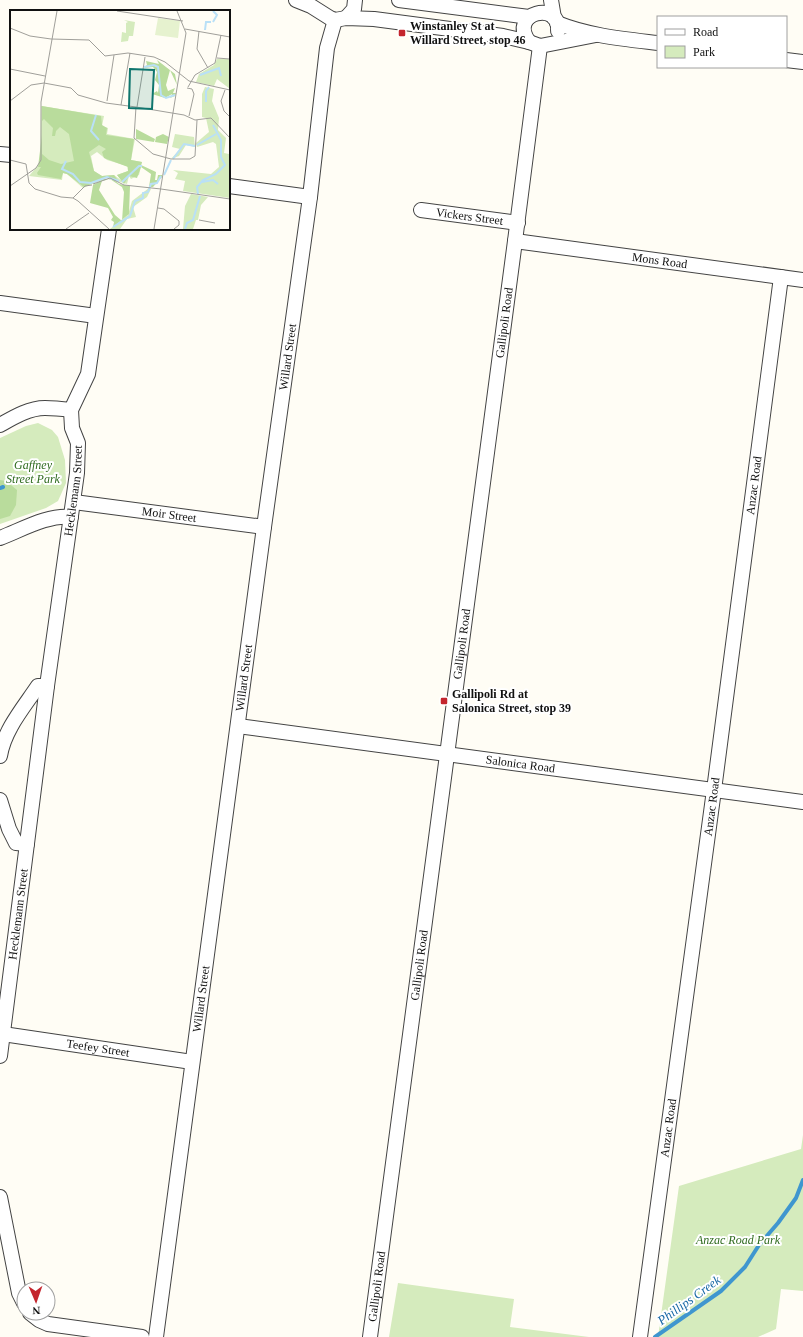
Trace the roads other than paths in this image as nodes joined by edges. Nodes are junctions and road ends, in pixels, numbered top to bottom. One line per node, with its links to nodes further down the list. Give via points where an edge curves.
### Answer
1 (296, 0): 8 (street)
2 (320, 0): 8 (street, via 322,9)
3 (355, 0): 8 (street, Willard Street, via 354,9)
4 (399, 0): 7 (street)
5 (544, 0): 7 (street)
6 (551, 0): 9 (street)
7 (532, 15): 9 (street, via 545,12); 12 (street, via 524,26 526,37)
8 (335, 17): 12 (street, via 374,19 503,36); 18 (street, Willard Street, via 327,48)
9 (556, 21): 10 (street, via 575,30); 12 (street, via 558,34)
10 (596, 35): 11 (street); 12 (street)
11 (657, 43)
12 (540, 44): 20 (street, Gallipoli Road)
13 (787, 60): 14 (street)
14 (803, 62)
15 (0, 154): 16 (street)
16 (10, 156)
17 (230, 186): 18 (street)
18 (310, 197): 31 (street, Willard Street)
19 (421, 210): 20 (street, Vickers Street)
20 (518, 223): 22 (street, Gallipoli Road)
21 (108, 230): 26 (street)
22 (515, 241): 23 (street, Mons Road); 35 (street, Gallipoli Road)
23 (781, 277): 24 (street, Mons Road); 37 (street, Anzac Road)
24 (803, 280)
25 (0, 304): 26 (street)
26 (96, 316): 27 (street, via 88,374)
27 (71, 410): 28 (street, via 36,409); 29 (street, Hecklemann Street, via 71,422 78,451)
28 (0, 425)
29 (74, 502): 30 (street, Hecklemann Street); 31 (street, Moir Street)
30 (71, 517): 32 (street, via 52,518); 33 (street, Hecklemann Street)
31 (264, 527): 34 (street, Willard Street)
32 (0, 538)
33 (47, 686): 36 (street, via 38,686 10,730); 40 (street, Hecklemann Street)
34 (238, 726): 35 (street, Salonica Road); 43 (street, Willard Street)
35 (448, 754): 37 (street, Salonica Road); 49 (street, Gallipoli Road)
36 (0, 756)
37 (714, 790): 39 (street, Salonica Road); 50 (street, Anzac Road)
38 (0, 800): 40 (street, via 16,843)
39 (803, 802)
40 (27, 844): 41 (street, Hecklemann Street)
41 (2, 1031): 42 (street, Hecklemann Street); 43 (street, Teefey Street)
42 (0, 1056)
43 (192, 1062): 48 (street, Willard Street)
44 (0, 1197): 45 (street)
45 (17, 1281)
46 (41, 1321): 47 (street)
47 (142, 1337)
48 (156, 1337)
49 (370, 1337)
50 (640, 1337)

